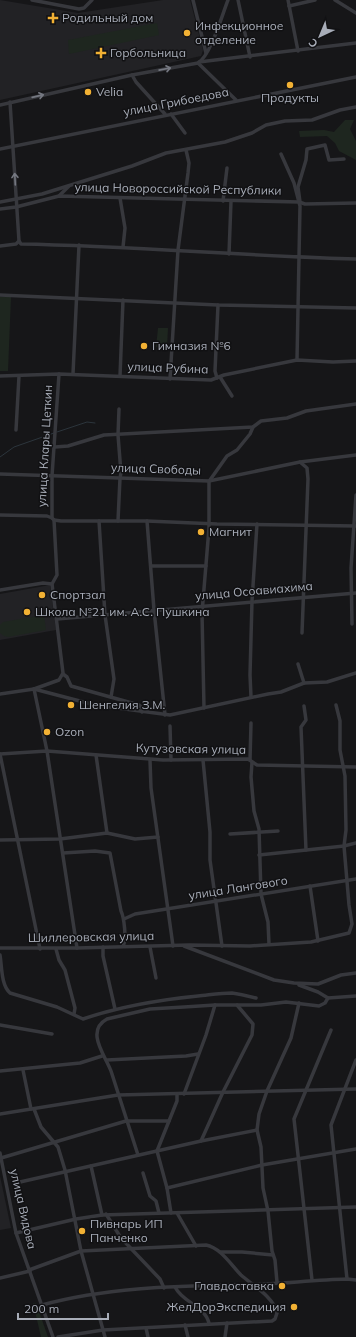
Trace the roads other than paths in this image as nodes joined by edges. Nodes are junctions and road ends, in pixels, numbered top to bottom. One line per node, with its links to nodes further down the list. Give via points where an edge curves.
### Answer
1 (32, 0): 10 (street)
2 (66, 0): 10 (street)
3 (92, 0): 10 (street, via 79,9)
4 (193, 0): 15 (street)
5 (228, 0): 15 (street)
6 (238, 0): 16 (street)
7 (288, 0): 11 (street)
8 (315, 0): 11 (street)
9 (335, 0): 12 (street)
10 (66, 6)
11 (289, 6): 14 (street)
12 (356, 13)
13 (356, 43): 14 (street)
14 (298, 51): 16 (street)
15 (206, 53): 18 (street)
16 (250, 57): 17 (street)
17 (207, 61): 18 (street); 19 (street, via 203,64)
18 (198, 62): 19 (street); 20 (street, one-way to 18)
19 (204, 68): 22 (street)
20 (132, 75): 23 (street, one-way to 20); 26 (street)
21 (356, 77): 22 (street, улица Грибоедова)
22 (236, 100): 27 (street, улица Грибоедова)
23 (10, 102): 24 (street); 29 (street)
24 (0, 105)
25 (356, 107): 31 (street, via 312,120 266,125 252,133 225,142)
26 (165, 114): 27 (street, улица Грибоедова); 29 (street, улица Грибоедова)
27 (171, 114): 28 (street)
28 (186, 134)
29 (13, 146): 30 (street, улица Грибоедова); 38 (street, one-way to 29)
30 (0, 149)
31 (186, 150): 35 (street, via 166,153); 39 (street, via 189,162)
32 (281, 154): 43 (street)
33 (344, 158): 43 (street, via 329,160 325,145 307,149 298,186)
34 (227, 168): 40 (street)
35 (69, 186): 36 (street); 38 (street)
36 (59, 196): 37 (street, улица Новороссийской Республики); 45 (street, улица Новороссийской Республики)
37 (120, 198): 39 (street, улица Новороссийской Республики); 50 (street, via 125,228)
38 (16, 199): 42 (street); 45 (street)
39 (184, 201): 40 (street, улица Новороссийской Республики); 51 (street)
40 (223, 201): 41 (street, улица Новороссийской Республики)
41 (231, 201): 43 (street, улица Новороссийской Республики); 52 (street)
42 (0, 202)
43 (300, 203): 44 (street, улица Новороссийской Республики); 53 (street)
44 (356, 204)
45 (16, 207): 46 (street, улица Новороссийской Республики); 47 (street)
46 (0, 209)
47 (17, 243): 48 (street); 49 (street)
48 (79, 245): 50 (street); 56 (street)
49 (0, 246)
50 (123, 247): 51 (street)
51 (178, 250): 52 (street); 58 (street)
52 (229, 254): 53 (street)
53 (298, 258): 54 (street); 60 (street)
54 (356, 259)
55 (0, 295): 56 (street)
56 (76, 298): 57 (street); 65 (street)
57 (123, 300): 58 (street); 68 (street)
58 (175, 303): 59 (street); 70 (street)
59 (218, 305): 60 (street); 69 (street, via 215,371)
60 (297, 306): 61 (street); 62 (street)
61 (356, 308)
62 (297, 360): 63 (street, улица Рубина); 69 (street, улица Рубина)
63 (356, 361)
64 (59, 374): 65 (street, улица Рубина); 67 (street, улица Рубина); 77 (street, улица Клары Цеткин)
65 (73, 374): 68 (street, улица Рубина)
66 (0, 376): 67 (street, улица Рубина)
67 (19, 376): 75 (street)
68 (120, 376): 70 (street, улица Рубина)
69 (218, 378): 70 (street, улица Рубина); 71 (street)
70 (170, 379)
71 (232, 396)
72 (356, 404): 74 (street, via 261,421)
73 (119, 410): 76 (street)
74 (253, 428): 76 (street); 83 (street, via 237,450 227,456)
75 (16, 430)
76 (118, 435): 77 (street, via 104,435 68,446); 82 (street, via 122,473)
77 (55, 447): 81 (street, улица Клары Цеткин)
78 (356, 455): 79 (street, улица Свободы)
79 (300, 462): 83 (street, улица Свободы); 92 (street, via 307,468)
80 (0, 474): 81 (street, улица Свободы)
81 (52, 476): 82 (street, улица Свободы); 86 (street, улица Клары Цеткин)
82 (120, 478): 83 (street, улица Свободы); 88 (street)
83 (209, 481): 90 (street)
84 (356, 495): 93 (street)
85 (0, 515): 86 (street, via 46,516)
86 (53, 519): 87 (street); 97 (street, улица Клары Цеткин, via 57,574)
87 (99, 521): 88 (street); 104 (street)
88 (118, 521): 89 (street)
89 (147, 521): 90 (street); 95 (street)
90 (209, 524): 91 (street); 96 (street)
91 (257, 524): 92 (street); 101 (street)
92 (305, 525): 93 (street); 100 (street)
93 (355, 526): 94 (street)
94 (354, 554): 99 (street)
95 (151, 566): 96 (street); 103 (street)
96 (206, 566): 102 (street)
97 (52, 584): 98 (street, via 43,583); 105 (street, улица Клары Цеткин)
98 (0, 590)
99 (354, 593): 100 (street, улица Осоавиахима); 106 (street)
100 (303, 598): 101 (street, улица Осоавиахима); 107 (street)
101 (252, 601): 102 (street, улица Осоавиахима); 115 (street)
102 (203, 605): 103 (street, улица Осоавиахима); 118 (street)
103 (154, 610): 104 (street, улица Осоавиахима); 120 (street, via 166,703)
104 (105, 614): 105 (street, улица Осоавиахима); 114 (street, via 114,679)
105 (57, 619): 110 (street, улица Клары Цеткин)
106 (352, 624)
107 (302, 633)
108 (298, 664): 111 (street)
109 (356, 673): 111 (street, via 326,682)
110 (63, 674): 112 (street, via 59,680); 114 (street, via 71,686)
111 (304, 683): 115 (street, via 281,692)
112 (34, 689): 113 (street); 119 (street, via 89,704); 123 (street)
113 (0, 694)
114 (111, 697): 119 (street, via 139,705 143,709)
115 (251, 697): 118 (street)
116 (336, 705): 131 (street)
117 (304, 706): 130 (street, via 306,720 301,727)
118 (204, 708): 120 (street)
119 (142, 712): 120 (street)
120 (165, 715)
121 (251, 722): 129 (street)
122 (170, 726): 127 (street)
123 (47, 751): 124 (street, Кутузовская улица); 125 (street, Кутузовская улица); 139 (street)
124 (0, 754): 140 (street)
125 (96, 755): 126 (street, Кутузовская улица); 135 (street)
126 (150, 760): 127 (street, Кутузовская улица); 137 (street)
127 (172, 760): 128 (street, Кутузовская улица)
128 (202, 760): 129 (street, Кутузовская улица); 150 (street)
129 (251, 761): 130 (street, Кутузовская улица, via 258,764); 134 (street, via 252,791)
130 (302, 767): 131 (street, Кутузовская улица); 143 (street)
131 (344, 767): 132 (street, Кутузовская улица); 142 (street)
132 (356, 767)
133 (278, 831): 134 (street)
134 (259, 832): 136 (street); 145 (street)
135 (107, 833): 137 (street, via 135,839); 139 (street)
136 (230, 834)
137 (158, 837): 151 (street)
138 (0, 840): 140 (street)
139 (60, 840): 140 (street); 144 (street)
140 (19, 841): 163 (street)
141 (356, 843): 142 (street)
142 (344, 846): 143 (street); 147 (street)
143 (306, 850): 145 (street)
144 (62, 853): 152 (street, via 96,850 110,853); 161 (street)
145 (259, 855): 149 (street)
146 (356, 879): 147 (street, улица Лангового)
147 (347, 880): 148 (street, улица Лангового); 153 (street, Шиллеровская улица, via 352,927 347,935)
148 (310, 886): 149 (street, улица Лангового); 153 (street)
149 (261, 894): 150 (street, улица Лангового); 154 (street, via 268,922)
150 (215, 901): 151 (street, улица Лангового); 158 (street)
151 (168, 910): 152 (street, улица Лангового, via 136,914); 156 (street)
152 (124, 919): 155 (street, via 126,940)
153 (318, 941): 154 (street, Шиллеровская улица)
154 (269, 944): 158 (street, Шиллеровская улица)
155 (123, 946): 159 (street, Шиллеровская улица); 162 (street, Шиллеровская улица)
156 (173, 946): 157 (street, Шиллеровская улица); 159 (street, Шиллеровская улица)
157 (183, 946): 158 (street, Шиллеровская улица); 168 (street, Шиллеровская улица, via 274,980)
158 (222, 946)
159 (150, 947): 167 (street)
160 (0, 948): 163 (street, Шиллеровская улица)
161 (77, 948): 162 (street, Шиллеровская улица); 164 (street, Шиллеровская улица)
162 (103, 948): 177 (street)
163 (40, 949): 164 (street, Шиллеровская улица)
164 (56, 949): 178 (street, via 65,970 75,1008)
165 (0, 955): 178 (street, via 6,990)
166 (356, 973): 168 (street, via 341,975 318,984)
167 (156, 978)
168 (294, 983): 172 (street)
169 (356, 996): 172 (street)
170 (184, 998): 171 (street, via 224,993); 176 (street); 177 (street, via 150,1001)
171 (256, 998)
172 (328, 998): 173 (street, via 319,1006)
173 (299, 1003): 175 (street); 191 (street, via 291,1038)
174 (215, 1005): 175 (street); 176 (street); 182 (street)
175 (237, 1005): 192 (street, via 251,1020 253,1030)
176 (184, 1007): 183 (street, via 143,1011 107,1019 98,1026 97,1034)
177 (115, 1009): 178 (street, via 83,1019)
178 (74, 1014)
179 (0, 1025): 181 (street)
180 (331, 1030): 190 (street)
181 (52, 1034)
182 (198, 1054): 184 (street); 194 (street)
183 (102, 1056): 184 (street); 186 (street, via 80,1063)
184 (107, 1060): 195 (street)
185 (356, 1060): 188 (street)
186 (23, 1070): 187 (street); 196 (street)
187 (0, 1071)
188 (343, 1089): 189 (street); 190 (street); 206 (street, via 331,1125)
189 (356, 1089)
190 (307, 1090): 191 (street); 209 (street, via 294,1119)
191 (267, 1091): 192 (street); 200 (street, via 259,1114)
192 (223, 1092): 194 (street); 201 (street)
193 (177, 1094): 194 (street); 195 (street); 199 (street)
194 (184, 1094)
195 (118, 1095): 196 (street); 198 (street)
196 (33, 1109): 197 (street); 202 (street, via 41,1127)
197 (0, 1114)
198 (126, 1121): 199 (street); 202 (street); 207 (street)
199 (169, 1121): 204 (street)
200 (257, 1130): 201 (street); 210 (street)
201 (201, 1141): 204 (street)
202 (54, 1142): 208 (street); 212 (street)
203 (356, 1149): 206 (street)
204 (158, 1151): 207 (street); 215 (street)
205 (0, 1152): 208 (street, улица Видова)
206 (333, 1153): 209 (street); 217 (street)
207 (138, 1155): 211 (street)
208 (1, 1158): 225 (street, улица Видова)
209 (297, 1160): 210 (street); 218 (street)
210 (262, 1165): 215 (street); 219 (street)
211 (92, 1166): 212 (street); 223 (street)
212 (65, 1170): 214 (street); 224 (street)
213 (143, 1172): 220 (street, via 150,1196 156,1201)
214 (20, 1182)
215 (168, 1188): 221 (street)
216 (356, 1207): 217 (street)
217 (339, 1208): 218 (street); 233 (street)
218 (304, 1209): 219 (street); 234 (street)
219 (268, 1211): 222 (street); 230 (street)
220 (159, 1213): 221 (street); 223 (street)
221 (171, 1213): 222 (street)
222 (177, 1213): 226 (street)
223 (104, 1215): 224 (street); 227 (street)
224 (76, 1219): 225 (street); 228 (street)
225 (16, 1233): 231 (street, улица Видова)
226 (196, 1246): 227 (street); 229 (street, via 212,1246)
227 (132, 1250): 228 (street); 239 (street, via 160,1279)
228 (81, 1251): 231 (street); 240 (street)
229 (220, 1252): 230 (street); 237 (street)
230 (273, 1255): 236 (street)
231 (30, 1270): 232 (street); 241 (street, улица Видова)
232 (0, 1278)
233 (347, 1279): 234 (street); 235 (street)
234 (312, 1280): 236 (street)
235 (356, 1280)
236 (277, 1282): 237 (street)
237 (254, 1284): 238 (street); 243 (street, via 276,1310 275,1319)
238 (175, 1287): 239 (street); 242 (street, via 204,1313)
239 (164, 1288): 240 (street)
240 (92, 1294): 241 (street); 246 (street)
241 (42, 1305): 247 (street, улица Видова)
242 (209, 1323): 243 (street); 244 (street)
243 (227, 1323): 252 (street)
244 (185, 1325): 245 (street); 251 (street)
245 (146, 1328): 246 (street); 250 (street)
246 (103, 1330): 248 (street); 249 (street)
247 (53, 1337)
248 (58, 1337)
249 (105, 1337)
250 (148, 1337)
251 (188, 1337)
252 (225, 1337)

